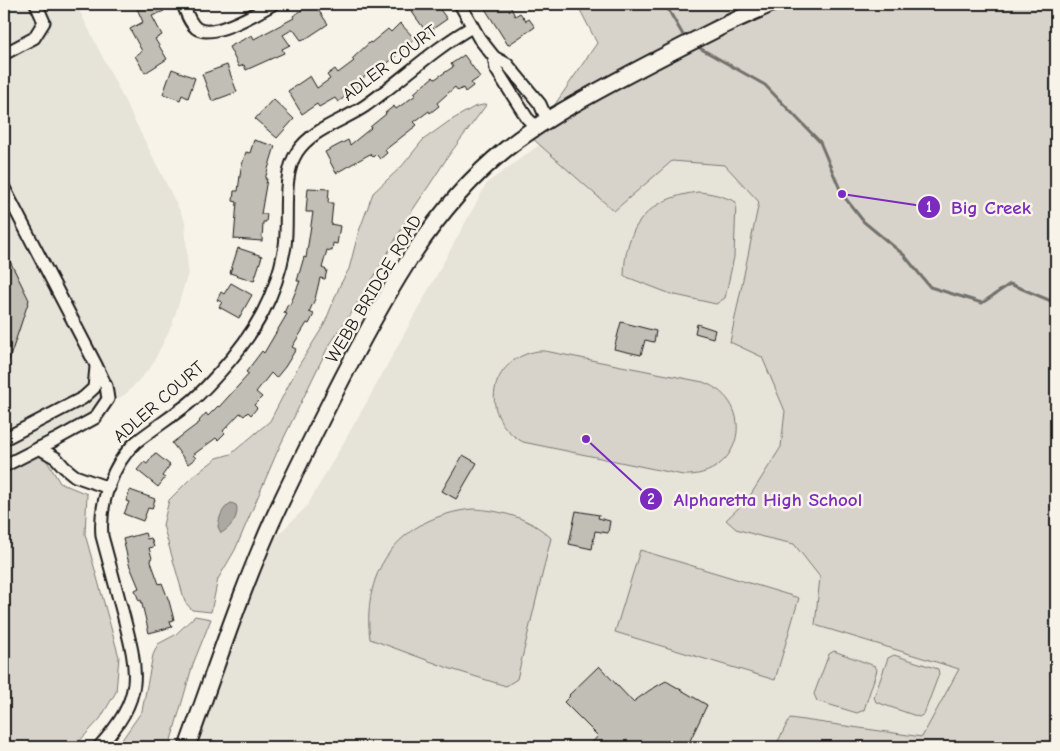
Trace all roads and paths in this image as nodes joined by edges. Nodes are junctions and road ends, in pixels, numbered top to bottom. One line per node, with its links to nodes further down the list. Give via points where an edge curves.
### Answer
1 (36, 4): 7 (street, via 44,22 34,38)
2 (182, 4): 3 (street, via 195,26 209,32)
3 (273, 4)
4 (460, 4): 6 (street)
5 (771, 4): 9 (street, WEBB BRIDGE ROAD, via 640,69)
6 (472, 27): 8 (street); 17 (street, ADLER COURT, via 363,107 318,132 302,146 294,157 289,174 286,230 279,274 262,318 203,391 128,449)
7 (4, 54)
8 (494, 57): 9 (street, via 496,69 527,118); 9 (street, via 507,64 540,104)
9 (542, 124): 19 (street, WEBB BRIDGE ROAD, via 505,149 463,189 435,222 395,282 357,350 281,503 247,582)
10 (4, 188): 11 (street)
11 (96, 365): 12 (street, via 96,380 89,394); 13 (street, via 108,399 95,418)
12 (4, 439)
13 (55, 440): 14 (street); 15 (street)
14 (38, 448): 15 (street); 16 (street)
15 (56, 458): 17 (street, via 75,476)
16 (4, 466)
17 (109, 488): 18 (street, ADLER COURT, via 102,515 102,536 136,672 132,696 120,724)
18 (99, 747)
19 (187, 747)

